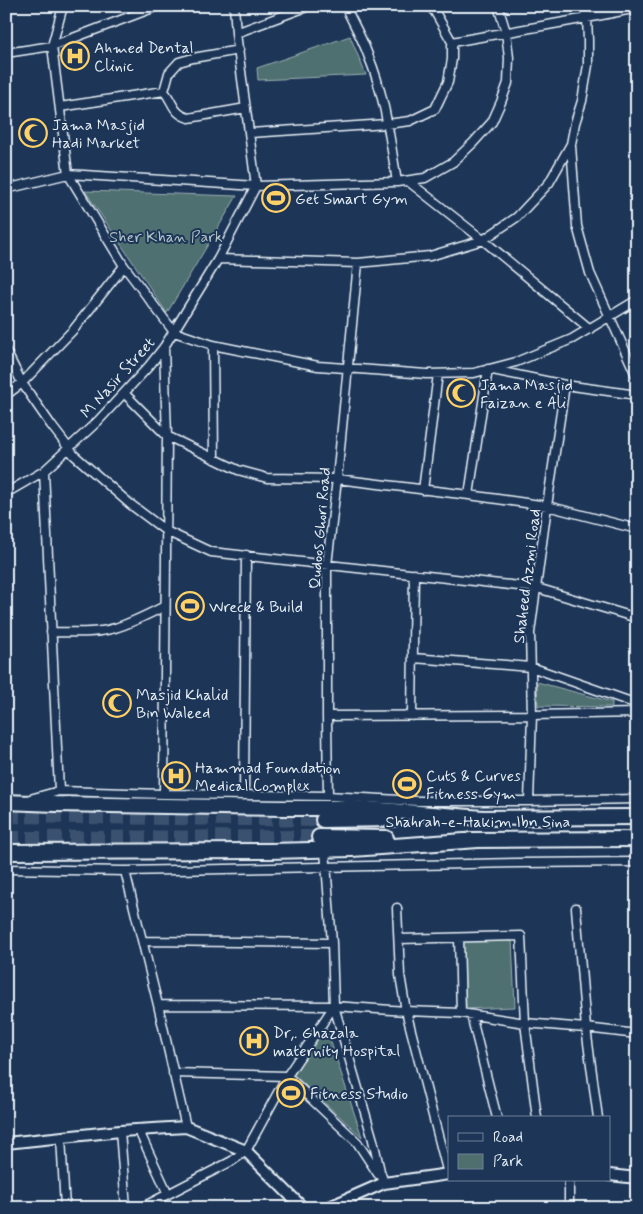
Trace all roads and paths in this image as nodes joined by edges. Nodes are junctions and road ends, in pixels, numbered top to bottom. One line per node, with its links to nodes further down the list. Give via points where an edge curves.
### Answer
1 (63, 6): 14 (street, M Nasir Street)
2 (158, 6): 14 (street)
3 (234, 6): 12 (street)
4 (309, 6): 12 (street)
5 (345, 6): 20 (street, via 368,55)
6 (429, 6): 13 (street)
7 (498, 6): 11 (street)
8 (584, 6): 10 (street)
9 (637, 8): 10 (street)
10 (587, 18): 11 (street); 22 (street, via 588,65)
11 (506, 32): 13 (street); 24 (street, via 508,84 492,122 452,162 425,178)
12 (236, 33): 15 (street)
13 (452, 42): 20 (street, via 448,82 435,108 410,121)
14 (52, 46): 16 (street); 18 (street, M Nasir Street)
15 (239, 50): 17 (street, via 179,62 169,73); 19 (street)
16 (6, 53)
17 (164, 91): 18 (street); 19 (street, via 175,111 189,118)
18 (60, 107): 23 (street, M Nasir Street)
19 (246, 108): 21 (street)
20 (387, 124): 21 (street); 25 (street)
21 (250, 133): 26 (street)
22 (571, 144): 28 (street, via 549,183 517,217); 33 (street, via 577,226 590,273)
23 (68, 174): 26 (street); 27 (street); 31 (street, M Nasir Street)
24 (408, 180): 25 (street); 28 (street)
25 (397, 182): 26 (street)
26 (256, 186): 29 (street)
27 (6, 188)
28 (483, 240): 30 (street, via 430,256); 34 (street)
29 (218, 259): 30 (street); 35 (street)
30 (358, 264): 39 (street, Qudoos Ghori Road)
31 (124, 266): 35 (street, M Nasir Street); 43 (street, via 74,329)
32 (637, 300): 33 (street)
33 (610, 316): 34 (street); 42 (street)
34 (590, 329): 40 (street, via 572,340 516,362)
35 (174, 332): 36 (street); 37 (street, M Nasir Street)
36 (214, 345): 39 (street, via 318,366); 50 (street)
37 (164, 347): 45 (street, M Nasir Street); 48 (street)
38 (6, 351): 43 (street)
39 (348, 368): 41 (street); 52 (street, Qudoos Ghori Road)
40 (488, 369): 41 (street, via 474,373); 44 (street); 55 (street)
41 (438, 374): 53 (street)
42 (637, 377)
43 (22, 383): 46 (street); 49 (street)
44 (566, 386): 47 (street); 56 (street, Shaheed Azmi Road)
45 (124, 393): 48 (street); 49 (street, M Nasir Street)
46 (6, 394)
47 (637, 395)
48 (167, 436): 50 (street); 58 (street)
49 (69, 448): 51 (street, M Nasir Street); 58 (street, via 130,504)
50 (214, 459): 52 (street, via 267,478)
51 (44, 471): 54 (street, M Nasir Street); 65 (street)
52 (337, 479): 53 (street); 60 (street, Qudoos Ghori Road)
53 (423, 490): 55 (street)
54 (6, 493)
55 (469, 495): 56 (street)
56 (547, 506): 57 (street); 62 (street, Shaheed Azmi Road)
57 (637, 529)
58 (166, 530): 59 (street, via 211,552); 63 (street)
59 (246, 556): 60 (street); 75 (street)
60 (327, 565): 61 (street); 71 (street, Qudoos Ghori Road)
61 (414, 574): 62 (street); 66 (street)
62 (537, 588): 64 (street); 67 (street, Shaheed Azmi Road, via 530,633)
63 (165, 606): 65 (street, via 113,629); 74 (street)
64 (637, 618)
65 (52, 632): 73 (street)
66 (413, 658): 67 (street); 72 (street)
67 (531, 668): 68 (street); 70 (street, Shaheed Azmi Road)
68 (637, 704)
69 (637, 713): 70 (street)
70 (532, 715): 72 (street); 78 (street, Shaheed Azmi Road)
71 (327, 716): 72 (street); 76 (street, Qudoos Ghori Road)
72 (412, 716)
73 (59, 791): 74 (street); 79 (street)
74 (164, 794): 75 (street)
75 (244, 795): 80 (street)
76 (328, 796): 78 (street, via 417,801); 80 (street)
77 (637, 798): 78 (street)
78 (530, 801)
79 (12, 802): 80 (highway, via 65,805)
80 (282, 802): 81 (highway)
81 (483, 818): 82 (highway, Shahrah-e-Hakim Ibn Sina); 83 (highway, Shahrah-e-Hakim Ibn Sina)
82 (637, 818)
83 (323, 820)
84 (637, 839): 85 (highway, Shahrah-e-Hakim Ibn Sina)
85 (322, 844): 86 (highway, Shahrah-e-Hakim Ibn Sina, via 270,851); 88 (street)
86 (6, 852)
87 (637, 862): 88 (street)
88 (327, 866): 90 (street); 96 (street)
89 (6, 869): 90 (street)
90 (125, 870): 95 (street)
91 (397, 908): 94 (street)
92 (576, 908): 103 (street)
93 (459, 938): 94 (street); 100 (street); 102 (street, via 521,936)
94 (399, 939): 99 (street)
95 (143, 941): 96 (street); 97 (street)
96 (332, 943): 98 (street)
97 (158, 1005): 98 (street); 105 (street)
98 (334, 1006): 99 (street); 106 (street); 121 (street)
99 (406, 1011): 100 (street); 116 (street)
100 (461, 1013): 101 (street)
101 (471, 1015): 102 (street); 107 (street)
102 (525, 1023): 103 (street); 108 (street)
103 (586, 1028): 104 (street); 109 (street)
104 (637, 1034)
105 (173, 1073): 106 (street); 110 (street)
106 (287, 1076): 115 (street); 121 (street, via 357,1142)
107 (496, 1116)
108 (537, 1116)
109 (598, 1116)
110 (186, 1127): 111 (street); 115 (street)
111 (138, 1129): 112 (street); 122 (street)
112 (120, 1130): 113 (street); 124 (street)
113 (61, 1137): 114 (street); 123 (street)
114 (6, 1143)
115 (246, 1151): 122 (street); 126 (street)
116 (448, 1170)
117 (448, 1174): 121 (street)
118 (610, 1176): 119 (street)
119 (637, 1178): 129 (street)
120 (569, 1182): 128 (street)
121 (384, 1183): 127 (street)
122 (168, 1194): 125 (street)
123 (65, 1208)
124 (126, 1208)
125 (141, 1208)
126 (303, 1208)
127 (328, 1208)
128 (569, 1208)
129 (636, 1208)

